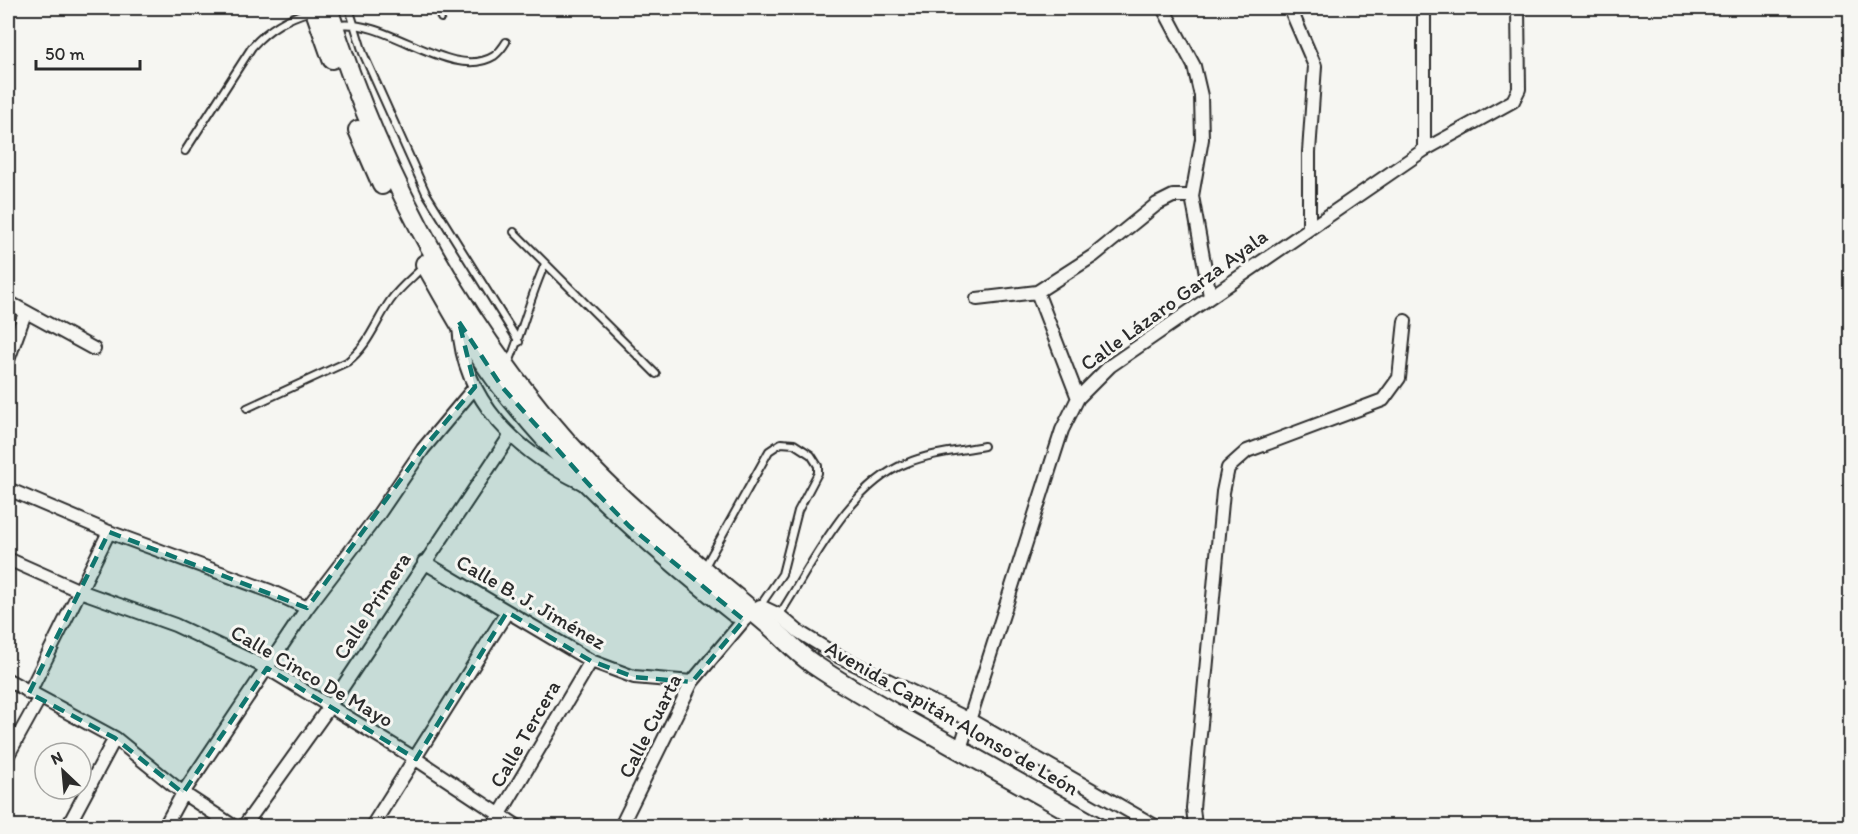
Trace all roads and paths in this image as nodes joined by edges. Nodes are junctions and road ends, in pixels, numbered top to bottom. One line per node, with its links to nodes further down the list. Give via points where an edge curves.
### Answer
1 (319, 8): 10 (main road, Avenida Capitán Alonso de León); 13 (lane, via 291,17 263,34); 17 (main road, Avenida Capitán Alonso de León, via 370,160)
2 (349, 8): 9 (lane)
3 (437, 8): 8 (lane)
4 (1163, 8): 14 (street, via 1191,59 1201,96 1203,139)
5 (1290, 8): 15 (street, via 1316,66 1309,152)
6 (1424, 8): 12 (street)
7 (1518, 8): 12 (street, Calle Lázaro Garza Ayala, via 1519,89 1509,105)
8 (441, 18)
9 (354, 23): 10 (lane); 11 (lane, via 443,58 474,63 495,56); 26 (lane, via 363,53 426,193)
10 (334, 26): 17 (main road, Avenida Capitán Alonso de León, via 381,153)
11 (506, 42)
12 (1424, 150): 15 (street, Calle Lázaro Garza Ayala)
13 (185, 151)
14 (1192, 196): 19 (street, via 1173,196 1157,204 1094,255); 20 (street)
15 (1310, 227): 20 (street, Calle Lázaro Garza Ayala)
16 (514, 232): 18 (lane)
17 (430, 261): 25 (main road, Avenida Capitán Alonso de León); 29 (main road, Avenida Capitán Alonso de León); 33 (lane, via 390,300 357,354)
18 (545, 264): 26 (lane, via 531,295); 30 (lane)
19 (1037, 292): 21 (street); 32 (street)
20 (1210, 296): 32 (street, Calle Lázaro Garza Ayala, via 1110,366)
21 (977, 299)
22 (8, 302): 23 (street)
23 (25, 313): 27 (street); 28 (street)
24 (1405, 321): 70 (street, via 1399,378 1383,400 1247,451 1228,468 1194,797)
25 (459, 322): 29 (main road, Avenida Capitán Alonso de León); 31 (street, via 461,350)
26 (519, 342): 29 (lane)
27 (94, 349)
28 (8, 360)
29 (502, 373): 36 (main road, Avenida Capitán Alonso de León); 41 (main road, Avenida Capitán Alonso de León)
30 (656, 374)
31 (475, 387): 34 (street); 43 (street, via 423,449)
32 (1078, 398): 53 (street, Calle Lázaro Garza Ayala, via 1062,430)
33 (247, 408)
34 (510, 436): 36 (street, via 542,463); 40 (street, Calle Primera)
35 (984, 446): 46 (lane, via 926,456 880,478 840,520)
36 (592, 488): 41 (main road, Avenida Capitán Alonso de León, via 629,526)
37 (8, 489): 38 (street)
38 (109, 532): 42 (street); 43 (street)
39 (8, 559): 42 (street, Calle Cinco De Mayo)
40 (424, 562): 44 (street, Calle B. J. Jiménez); 52 (street, Calle Primera)
41 (699, 575): 45 (main road, Avenida Capitán Alonso de León); 45 (lane, via 769,451 781,443 794,444 811,454 818,473 798,511 782,574)
42 (80, 591): 48 (street, Calle Cinco De Mayo, via 176,625); 51 (street)
43 (307, 608): 48 (street)
44 (507, 612): 47 (street, Calle B. J. Jiménez); 57 (street)
45 (752, 613): 46 (main road, Avenida Capitán Alonso de León); 50 (street, Calle Cuarta)
46 (772, 626): 53 (street, via 799,632 838,656); 55 (main road, Avenida Capitán Alonso de León, via 788,645 836,680)
47 (591, 661): 50 (street, Calle B. J. Jiménez, via 634,676); 59 (street, Calle Tercera)
48 (267, 668): 52 (street, Calle Cinco De Mayo); 58 (street)
49 (8, 680): 51 (street)
50 (692, 682): 67 (street, Calle Cuarta)
51 (34, 696): 54 (street); 56 (street)
52 (330, 706): 57 (street, Calle Cinco De Mayo); 63 (street, Calle Primera)
53 (970, 720): 55 (street, Calle Lázaro Garza Ayala); 69 (street)
54 (115, 738): 58 (street); 60 (street)
55 (960, 750): 68 (main road, Avenida Capitán Alonso de León)
56 (8, 755)
57 (416, 759): 59 (street, Calle Cinco De Mayo); 64 (street)
58 (183, 793): 61 (street); 62 (street)
59 (500, 816): 65 (street, Calle Tercera); 66 (street, Calle Cinco De Mayo)
60 (68, 826)
61 (165, 826)
62 (233, 826)
63 (244, 826)
64 (372, 826)
65 (493, 826)
66 (517, 826)
67 (621, 826)
68 (1096, 826)
69 (1155, 826)
70 (1195, 826)

